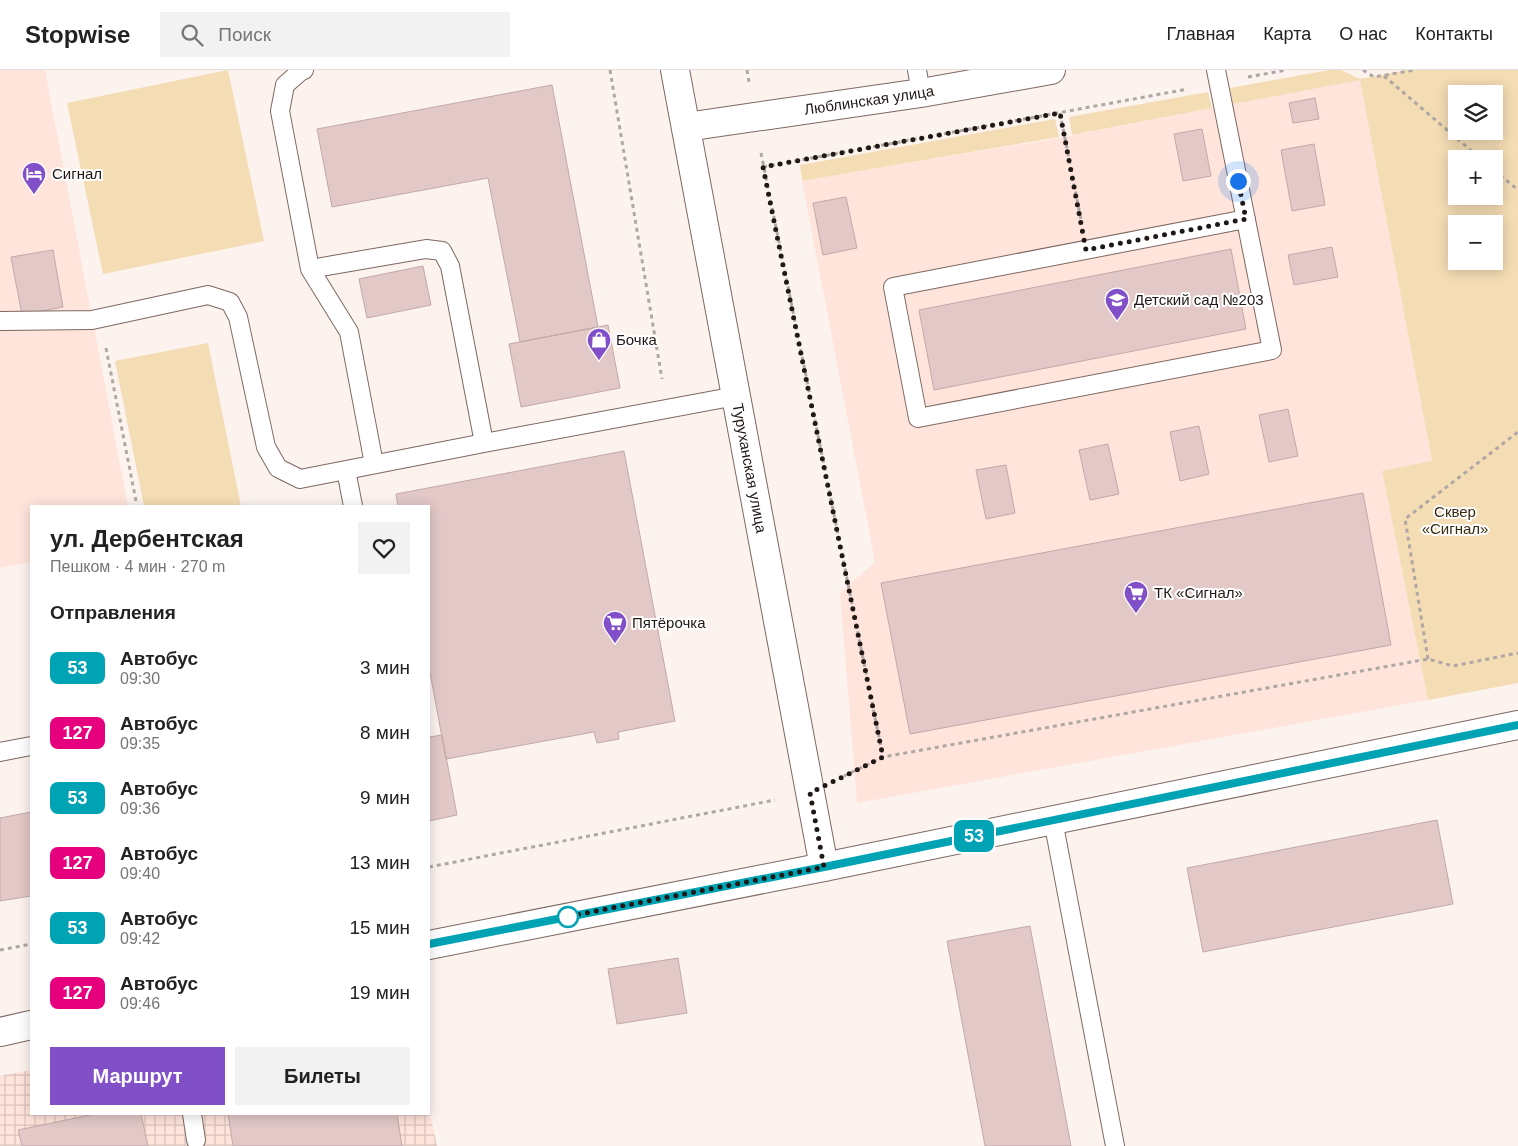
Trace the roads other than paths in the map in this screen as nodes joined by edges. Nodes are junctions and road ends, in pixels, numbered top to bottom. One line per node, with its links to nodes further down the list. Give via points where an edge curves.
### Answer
1 (304, 70): 8 (lane, via 285,85 280,111)
2 (675, 70): 6 (street, Туруханская улица)
3 (1051, 70): 5 (street, Люблинская улица)
4 (1218, 76): 7 (lane)
5 (919, 82): 6 (street, Люблинская улица)
6 (686, 127): 10 (street, Туруханская улица)
7 (1246, 219): 7 (lane, via 1272,350 918,418 892,287)
8 (310, 269): 11 (lane, via 426,249 442,252 450,266); 12 (lane, via 349,332)
9 (0, 321): 13 (lane, via 92,320 208,295 230,302 238,317 266,447 278,468 300,479)
10 (736, 396): 11 (lane); 19 (street, Туруханская улица)
11 (484, 443): 12 (lane)
12 (374, 464): 13 (lane)
13 (346, 470): 14 (lane)
14 (354, 505)
15 (1518, 725): 18 (street)
16 (30, 746): 17 (lane)
17 (0, 752)
18 (1053, 820): 19 (street); 25 (lane)
19 (824, 867): 20 (street)
20 (430, 944)
21 (30, 1025): 22 (street)
22 (0, 1032)
23 (192, 1115): 24 (lane)
24 (196, 1140)
25 (1115, 1146)

